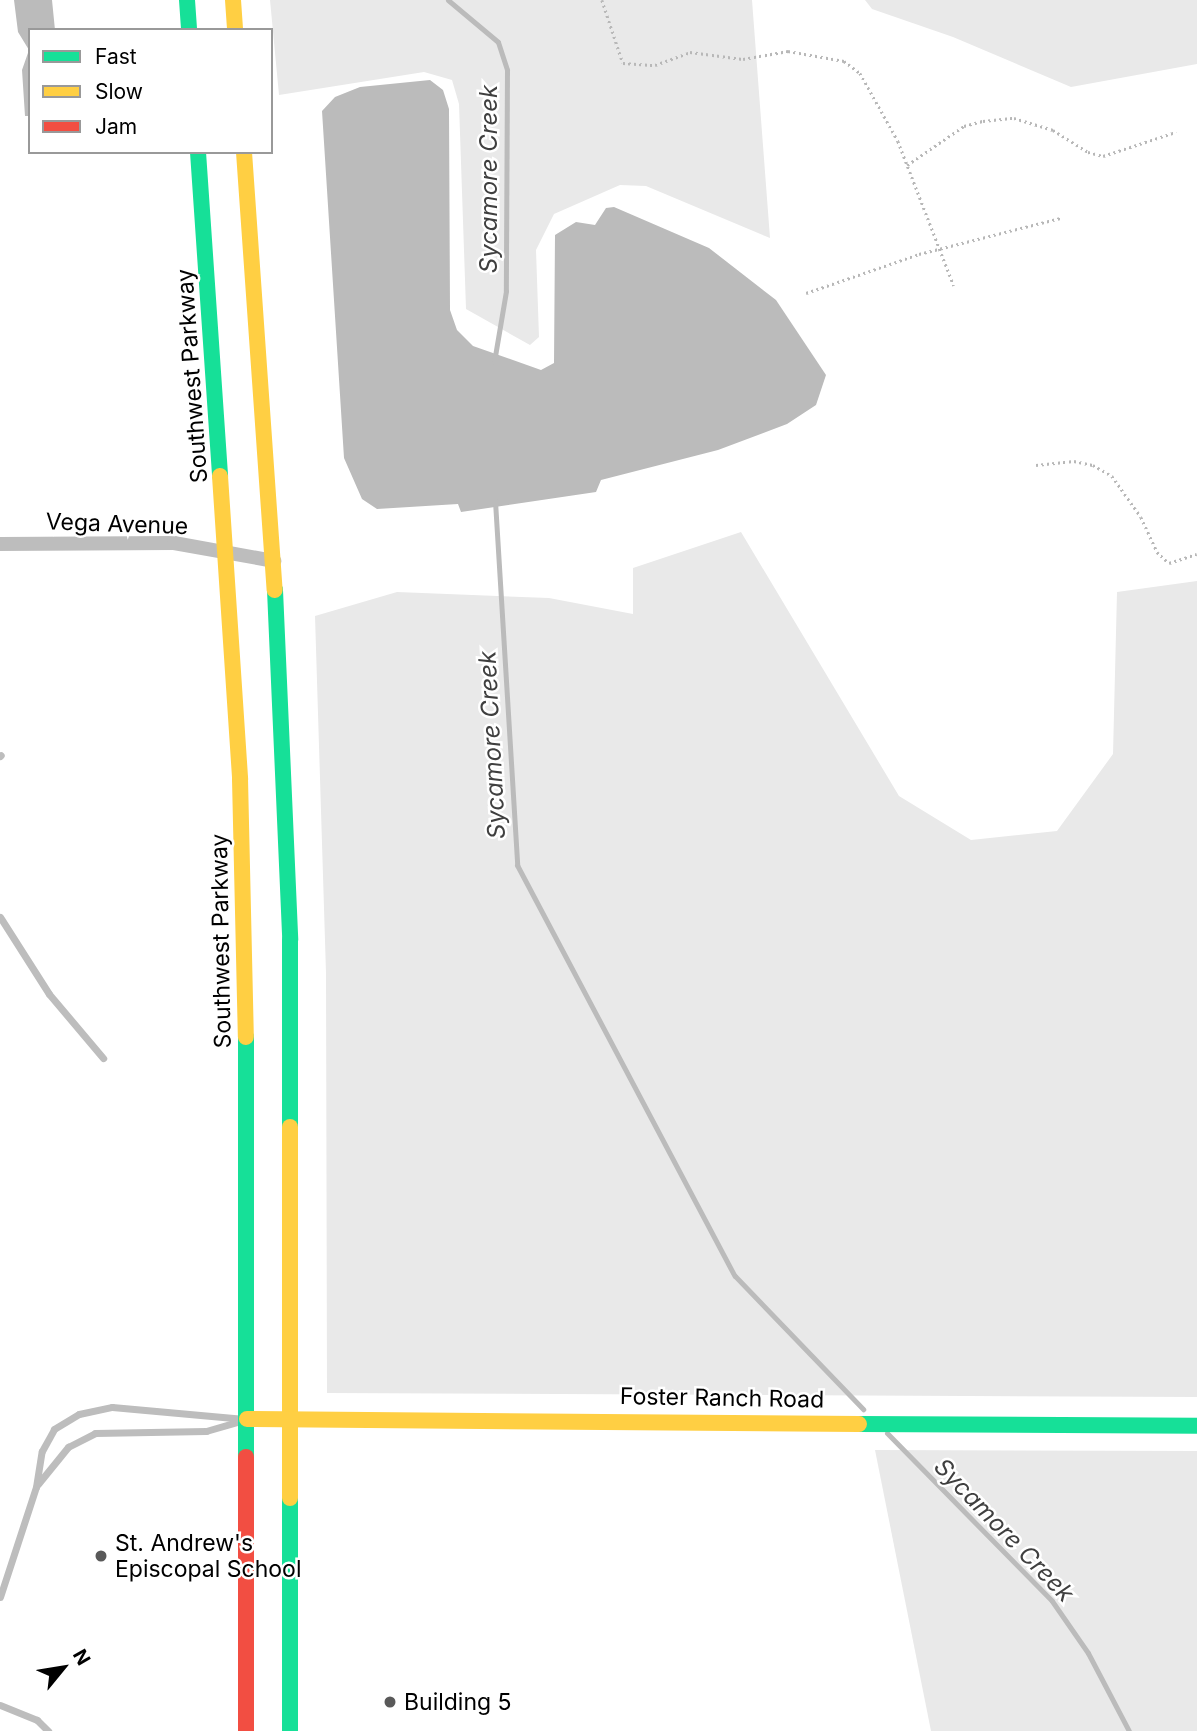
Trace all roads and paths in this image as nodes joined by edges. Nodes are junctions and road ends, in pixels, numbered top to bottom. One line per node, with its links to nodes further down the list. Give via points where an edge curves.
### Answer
1 (187, 0): 4 (main road)
2 (233, 0): 5 (main road)
3 (602, 0): 9 (path, via 623,63 655,65 690,52 743,59 788,51 844,61 860,73)
4 (190, 28)
5 (235, 28)
6 (1176, 132): 9 (path, via 1103,156 1053,130 1014,118 983,121 964,127)
7 (198, 154): 17 (main road, Southwest Parkway)
8 (244, 154): 18 (main road)
9 (907, 165): 11 (path)
10 (1060, 218): 11 (path)
11 (939, 249): 12 (path); 13 (path)
12 (954, 286)
13 (806, 293)
14 (1036, 465): 16 (path, via 1074,461 1093,465 1112,476 1141,517 1157,552 1169,564)
15 (0, 544): 17 (street, Vega Avenue, via 174,543)
16 (1197, 554)
17 (228, 556): 18 (street, Vega Avenue); 21 (main road, Southwest Parkway, via 240,779 246,1030)
18 (274, 561): 22 (main road, via 290,940)
19 (0, 917): 20 (lane, via 49,994)
20 (103, 1058)
21 (247, 1419): 22 (main road, Foster Ranch Road); 24 (lane, via 206,1432 95,1433 68,1447); 24 (lane, via 144,1406 94,1409 54,1429 43,1451); 28 (main road, Southwest Parkway)
22 (287, 1419): 23 (main road, Foster Ranch Road); 29 (main road)
23 (1197, 1426)
24 (36, 1487): 25 (lane)
25 (0, 1597)
26 (0, 1705): 27 (lane, via 37,1720)
27 (48, 1731)
28 (246, 1731)
29 (289, 1731)

